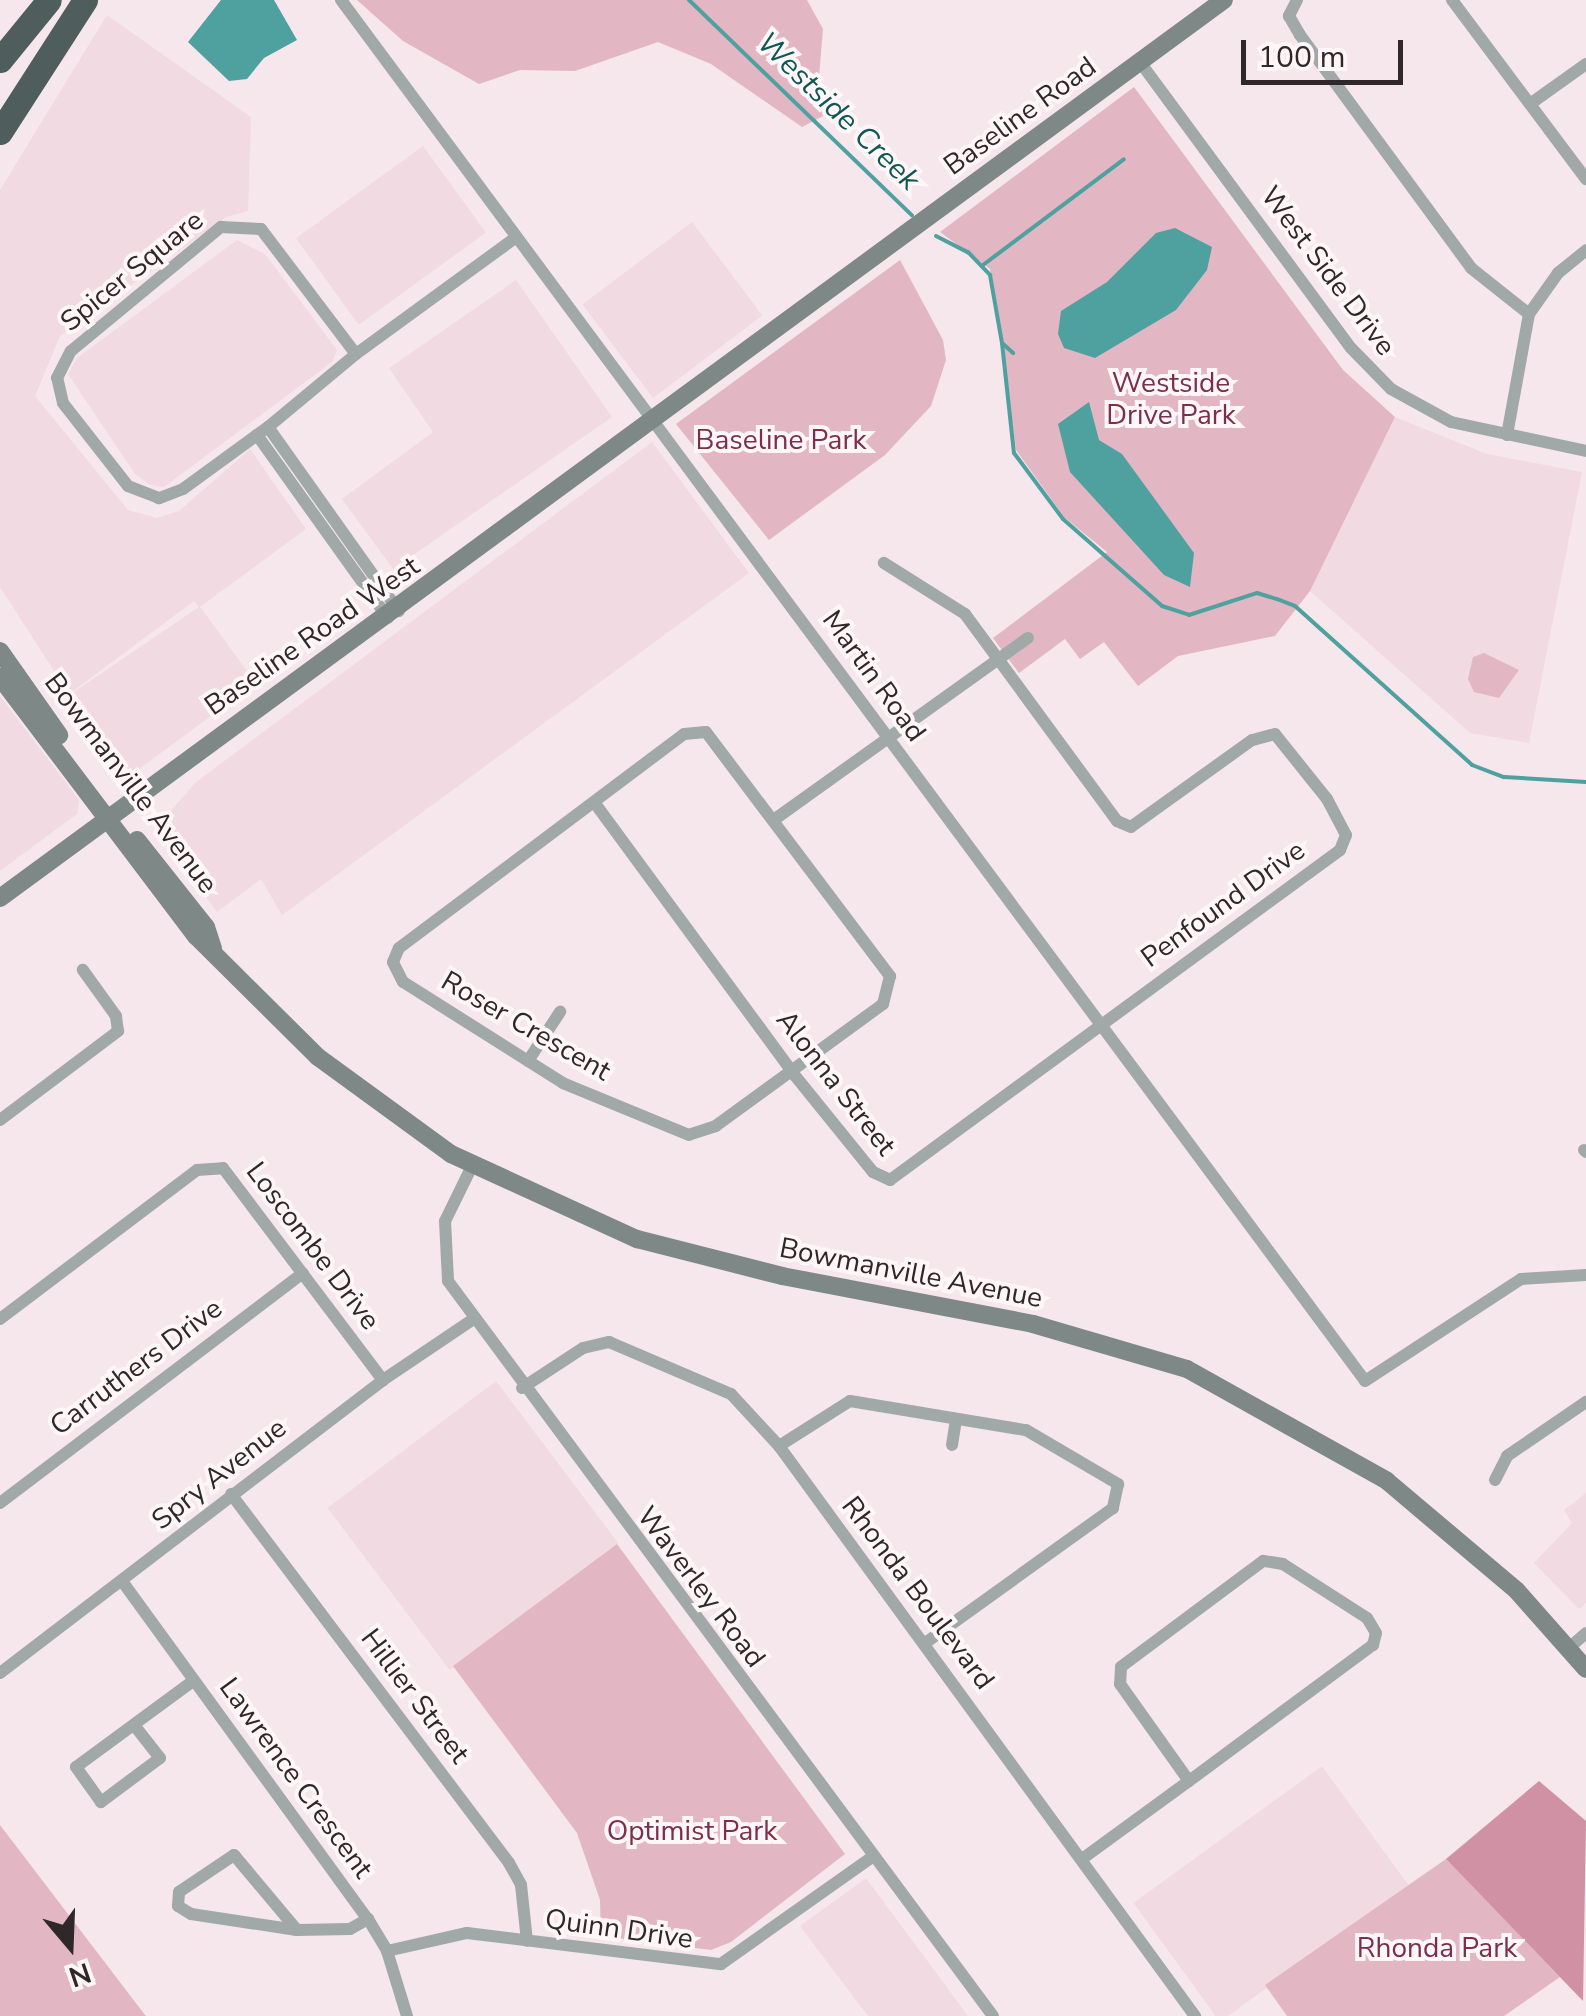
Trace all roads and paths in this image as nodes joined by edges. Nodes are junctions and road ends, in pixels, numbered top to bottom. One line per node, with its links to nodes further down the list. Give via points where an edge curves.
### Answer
1 (48, 0): 7 (highway)
2 (85, 0): 11 (highway)
3 (341, 0): 13 (street, Martin Road)
4 (1224, 0): 8 (main road, Baseline Road)
5 (1297, 0): 15 (street, via 1288,16 1300,36 1460,253)
6 (1452, 0): 10 (street)
7 (0, 60)
8 (1140, 62): 17 (main road, Baseline Road); 19 (street, West Side Drive, via 1375,375 1451,422)
9 (1586, 64): 10 (street)
10 (1530, 104): 12 (street)
11 (0, 132)
12 (1586, 179)
13 (515, 238): 16 (street, Spicer Square); 17 (street, Martin Road)
14 (1586, 250): 15 (street, via 1558,273)
15 (1529, 314): 19 (street)
16 (356, 354): 18 (street, Spicer Square); 18 (street, Spicer Square, via 261,229 221,228 61,361 62,404 128,486 144,494 169,496)
17 (656, 419): 22 (main road, Baseline Road West); 27 (street, Martin Road)
18 (262, 431): 22 (street)
19 (1507, 435): 20 (street, West Side Drive)
20 (1586, 451)
21 (884, 564): 25 (street, via 942,595)
22 (394, 615): 29 (main road, Baseline Road West)
23 (1028, 638): 25 (street)
24 (0, 651): 29 (main road, Bowmanville Avenue)
25 (999, 659): 27 (street); 34 (street, Penfound Drive, via 1118,821 1131,826 1252,740 1275,734 1328,799 1346,835 1340,850)
26 (0, 676): 29 (main road, Bowmanville Avenue)
27 (889, 739): 30 (street); 34 (street, Martin Road)
28 (594, 802): 30 (street, Roser Crescent, via 684,734 706,732); 35 (street, Roser Crescent, via 400,948 392,962 402,982); 36 (street, Alonna Street)
29 (111, 816): 31 (main road, Baseline Road West); 38 (main road, Bowmanville Avenue, via 206,927 213,950 318,1057)
30 (775, 819): 36 (street, Roser Crescent, via 890,976 883,1004)
31 (0, 898)
32 (83, 970): 37 (street, via 116,1016 118,1031)
33 (560, 1012): 35 (street)
34 (1097, 1026): 36 (street, Alonna Street, via 890,1180 872,1172); 40 (street, Martin Road, via 1366,1381 1521,1278)
35 (528, 1060): 36 (street, Roser Crescent, via 564,1083 690,1135 716,1126)
36 (792, 1072)
37 (2, 1114)
38 (472, 1166): 42 (street, Waverley Road, via 445,1221 442,1255 448,1282); 55 (main road, Bowmanville Avenue, via 636,1240 1033,1324 1186,1369 1388,1481 1506,1581)
39 (303, 1273): 41 (street, Loscombe Drive, via 223,1168 197,1170); 43 (street, Loscombe Drive); 51 (street, Carruthers Drive)
40 (1586, 1275)
41 (0, 1319)
42 (472, 1320): 43 (street, Spry Avenue); 44 (street, Waverley Road)
43 (383, 1380): 50 (street, Spry Avenue)
44 (522, 1388): 48 (street, Rhonda Boulevard, via 583,1348 608,1342 631,1347 731,1394); 61 (street, Waverley Road)
45 (1586, 1402): 49 (street, via 1507,1456)
46 (956, 1420): 47 (street); 48 (street, via 850,1401); 54 (street, via 1026,1430 1102,1472 1118,1484 1120,1496 1113,1508)
47 (952, 1445)
48 (778, 1446): 54 (street, Rhonda Boulevard)
49 (1495, 1480)
50 (232, 1494): 52 (street, Spry Avenue); 65 (street, Hillier Street, via 509,1863 521,1886)
51 (0, 1503)
52 (122, 1581): 57 (street, Spry Avenue); 58 (street, Lawrence Crescent)
53 (1586, 1633): 55 (street)
54 (925, 1643): 62 (street, Rhonda Boulevard)
55 (1570, 1647): 56 (main road, Bowmanville Avenue)
56 (1586, 1669)
57 (0, 1673)
58 (193, 1681): 59 (street); 63 (street, Lawrence Crescent)
59 (134, 1725): 59 (street, via 76,1767 101,1802 160,1758)
60 (1190, 1781): 60 (street, via 1372,1645 1376,1633 1368,1618 1283,1564 1263,1561 1121,1667 1120,1684); 62 (street)
61 (872, 1857): 65 (street, Quinn Drive, via 721,1964 695,1966); 68 (street, Waverley Road)
62 (1082, 1858): 69 (street, Rhonda Boulevard)
63 (368, 1919): 64 (street, via 350,1929); 66 (street, Lawrence Crescent)
64 (297, 1930): 64 (street, via 234,1856 179,1892 178,1906 191,1914)
65 (528, 1941): 66 (street, Quinn Drive, via 468,1933)
66 (387, 1951): 67 (street, Lawrence Crescent)
67 (407, 2016)
68 (993, 2016)
69 (1195, 2016)

